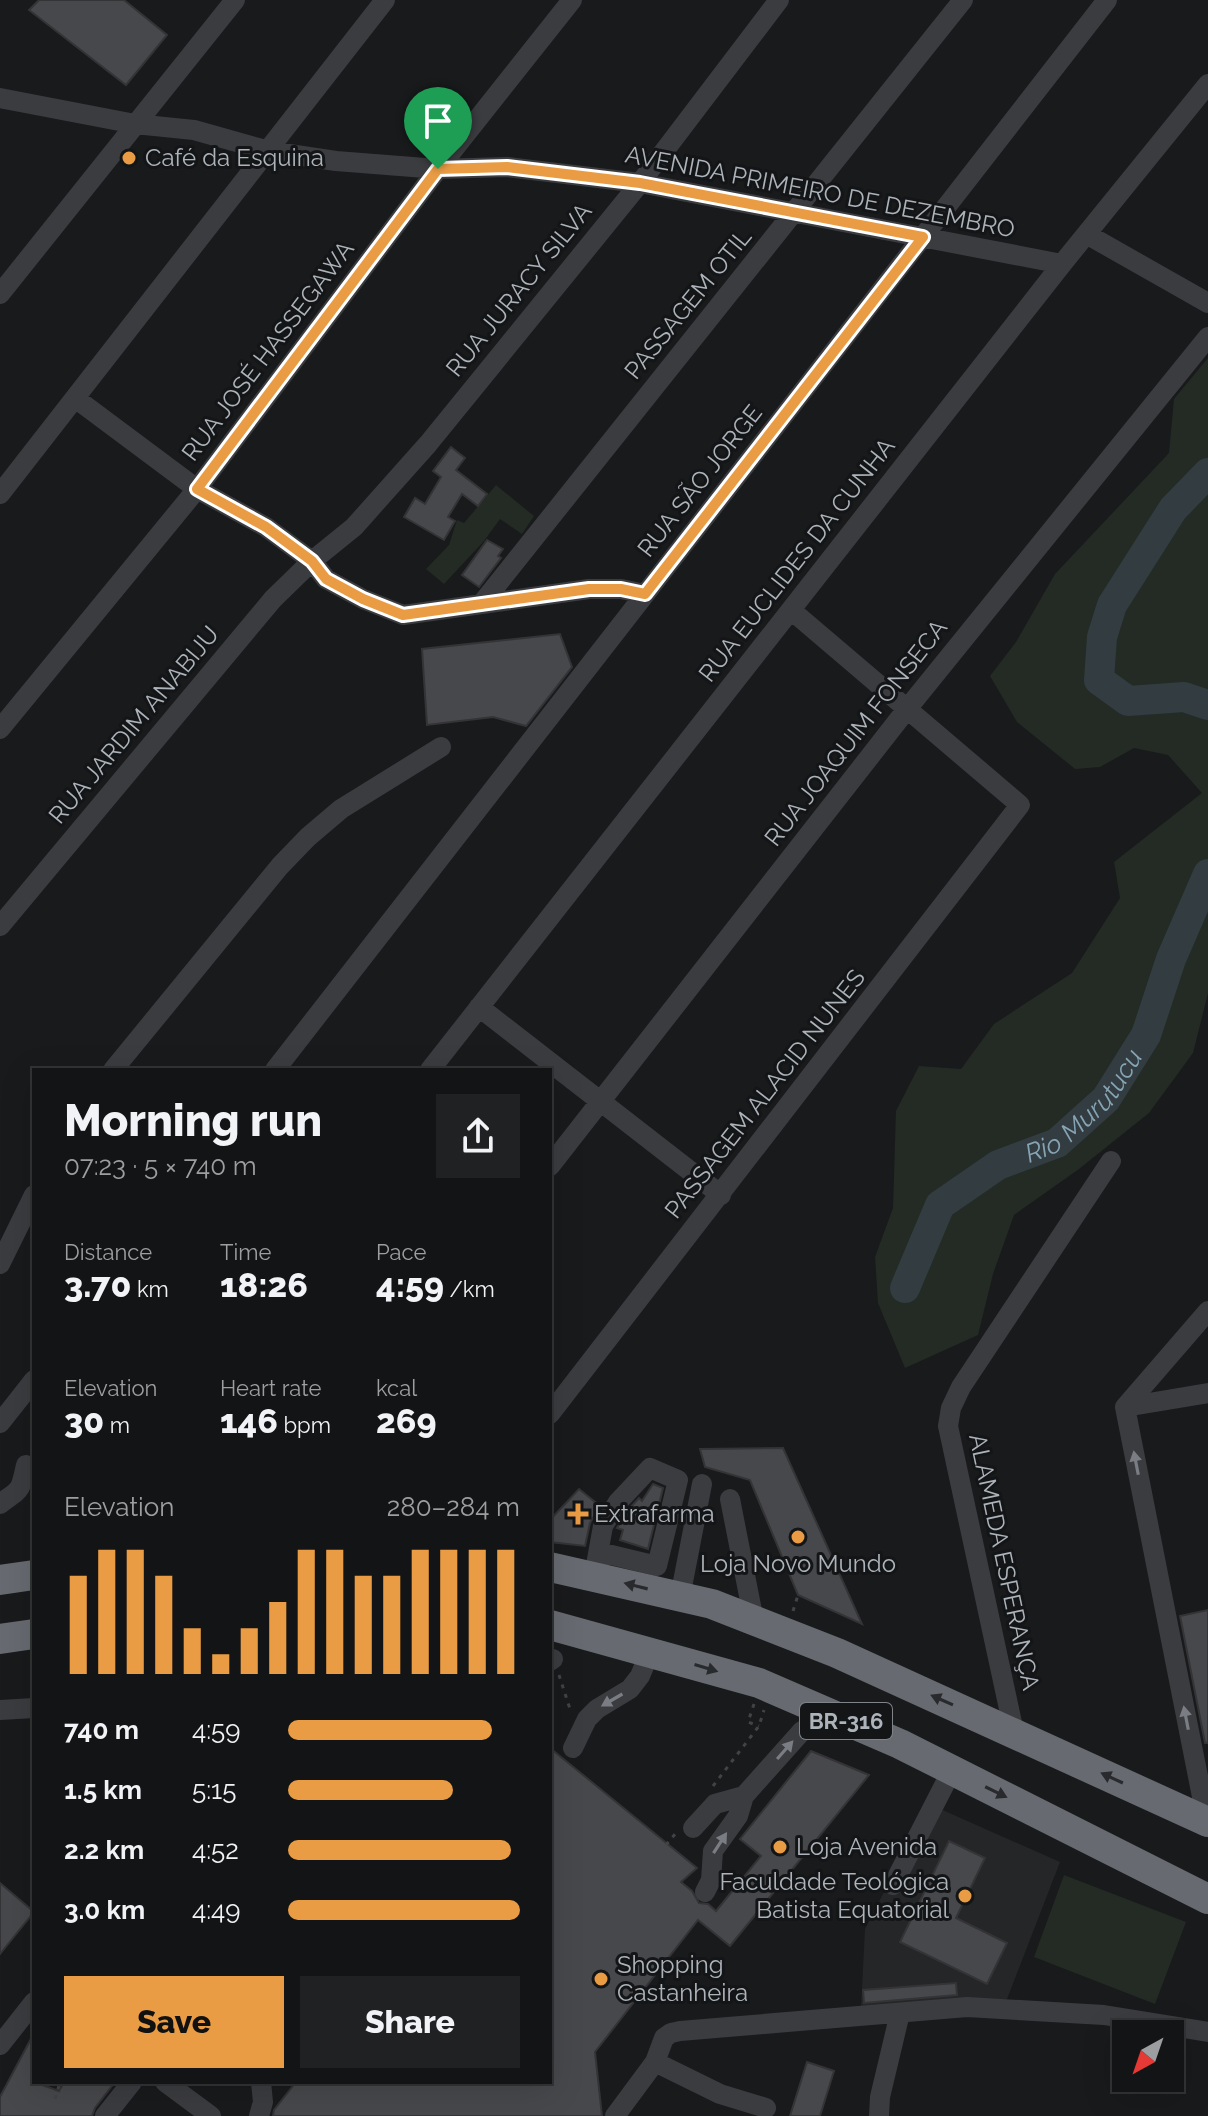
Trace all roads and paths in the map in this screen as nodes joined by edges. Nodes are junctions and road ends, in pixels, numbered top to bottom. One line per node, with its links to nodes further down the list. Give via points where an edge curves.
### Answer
1 (235, 0): 9 (street)
2 (385, 0): 10 (street)
3 (572, 0): 11 (street, RUA JOSÉ HASSEGAWA)
4 (779, 0): 12 (street, RUA JURACY SILVA)
5 (963, 0): 13 (street, PASSAGEM OTIL)
6 (1107, 0): 15 (street, RUA SÃO JORGE)
7 (1208, 84): 14 (street, RUA EUCLIDES DA CUNHA)
8 (0, 98): 9 (street, AVENIDA PRIMEIRO DE DEZEMBRO)
9 (135, 124): 10 (street, AVENIDA PRIMEIRO DE DEZEMBRO, via 194,130); 17 (street)
10 (269, 151): 11 (street, AVENIDA PRIMEIRO DE DEZEMBRO); 20 (street)
11 (438, 169): 12 (street, AVENIDA PRIMEIRO DE DEZEMBRO, via 507,167); 21 (street, RUA JOSÉ HASSEGAWA)
12 (640, 183): 13 (street, AVENIDA PRIMEIRO DE DEZEMBRO); 23 (street, RUA JURACY SILVA, via 380,500)
13 (794, 214): 15 (street, AVENIDA PRIMEIRO DE DEZEMBRO); 25 (street, PASSAGEM OTIL)
14 (1088, 235): 16 (street, RUA EUCLIDES DA CUNHA); 18 (street)
15 (923, 237): 16 (street, AVENIDA PRIMEIRO DE DEZEMBRO); 24 (street, RUA SÃO JORGE)
16 (1062, 264): 26 (street, RUA EUCLIDES DA CUNHA)
17 (0, 294)
18 (1208, 303)
19 (1208, 337): 27 (street, RUA JOAQUIM FONSECA)
20 (75, 398): 21 (street); 22 (street)
21 (197, 489): 23 (street, via 266,527); 28 (street, RUA JOSÉ HASSEGAWA)
22 (0, 494)
23 (312, 561): 25 (street, via 326,579 403,615); 30 (street, RUA JARDIM ANABIJU, via 273,599)
24 (645, 594): 25 (street, via 589,589); 33 (street, RUA SÃO JORGE)
25 (483, 602)
26 (791, 610): 27 (street); 31 (street, RUA EUCLIDES DA CUNHA)
27 (907, 709): 35 (street, RUA JOAQUIM FONSECA); 38 (street, PASSAGEM ALACID NUNES, via 1020,805)
28 (0, 729)
29 (441, 747): 32 (street, via 341,809 308,837)
30 (0, 926)
31 (479, 1007): 34 (street, RUA EUCLIDES DA CUNHA); 35 (street)
32 (115, 1068)
33 (277, 1068)
34 (432, 1068)
35 (601, 1099): 37 (street, RUA JOAQUIM FONSECA); 38 (street)
36 (1111, 1161): 71 (street, ALAMEDA ESPERANÇA, via 951,1408 948,1426)
37 (552, 1163)
38 (721, 1195): 45 (street, PASSAGEM ALACID NUNES)
39 (32, 1199): 40 (street)
40 (0, 1264)
41 (1208, 1311): 44 (street)
42 (32, 1383): 46 (street)
43 (1208, 1393): 44 (street)
44 (1125, 1407): 76 (street, one-way to 44)
45 (552, 1411)
46 (0, 1423)
47 (26, 1465): 50 (street, via 22,1487)
48 (702, 1484): 56 (street)
49 (730, 1499): 57 (street)
50 (0, 1504)
51 (596, 1564): 51 (street, via 603,1526 650,1468 678,1480 657,1566); 52 (highway, BR-316); 56 (highway, BR-316, one-way to 51)
52 (552, 1567)
53 (32, 1575): 54 (highway)
54 (0, 1580)
55 (798, 1595): 58 (path)
56 (680, 1597): 57 (highway, BR-316)
57 (754, 1621): 71 (highway, BR-316, one-way to 57)
58 (789, 1624)
59 (552, 1626): 62 (highway, BR-316)
60 (32, 1634): 61 (highway)
61 (0, 1639)
62 (650, 1652): 68 (highway, BR-316, one-way to 68, via 759,1683); 72 (street, one-way to 72, via 630,1689 587,1719)
63 (552, 1660): 69 (path, via 571,1706)
64 (768, 1697): 70 (path)
65 (754, 1703): 70 (path, via 748,1722)
66 (32, 1708): 67 (street)
67 (0, 1710)
68 (834, 1715): 73 (highway, BR-316); 75 (street, one-way to 68, via 802,1731)
69 (568, 1718)
70 (759, 1726): 74 (path)
71 (1014, 1732): 76 (highway, BR-316, one-way to 71)
72 (573, 1748)
73 (952, 1770): 79 (highway, BR-316, one-way to 79); 80 (street)
74 (713, 1785)
75 (744, 1796): 77 (street, via 715,1804); 82 (street, one-way to 75, via 713,1851 738,1816)
76 (1207, 1822)
77 (685, 1830): 78 (path)
78 (666, 1845)
79 (1128, 1857): 81 (highway, BR-316); 83 (highway)
80 (893, 1885)
81 (1208, 1885)
82 (705, 1892)
83 (1208, 1899)
84 (32, 2005): 87 (street)
85 (900, 2013): 86 (street, via 967,2007 1104,2015); 88 (street, via 680,2031 664,2038); 99 (street)
86 (1208, 2032)
87 (0, 2045)
88 (655, 2062): 94 (street, via 720,2094); 98 (street)
89 (59, 2084): 93 (path)
90 (130, 2084): 95 (street)
91 (168, 2084): 96 (street)
92 (261, 2084): 97 (street)
93 (55, 2099)
94 (766, 2108)
95 (105, 2116)
96 (211, 2116)
97 (259, 2116)
98 (615, 2116)
99 (879, 2116)

